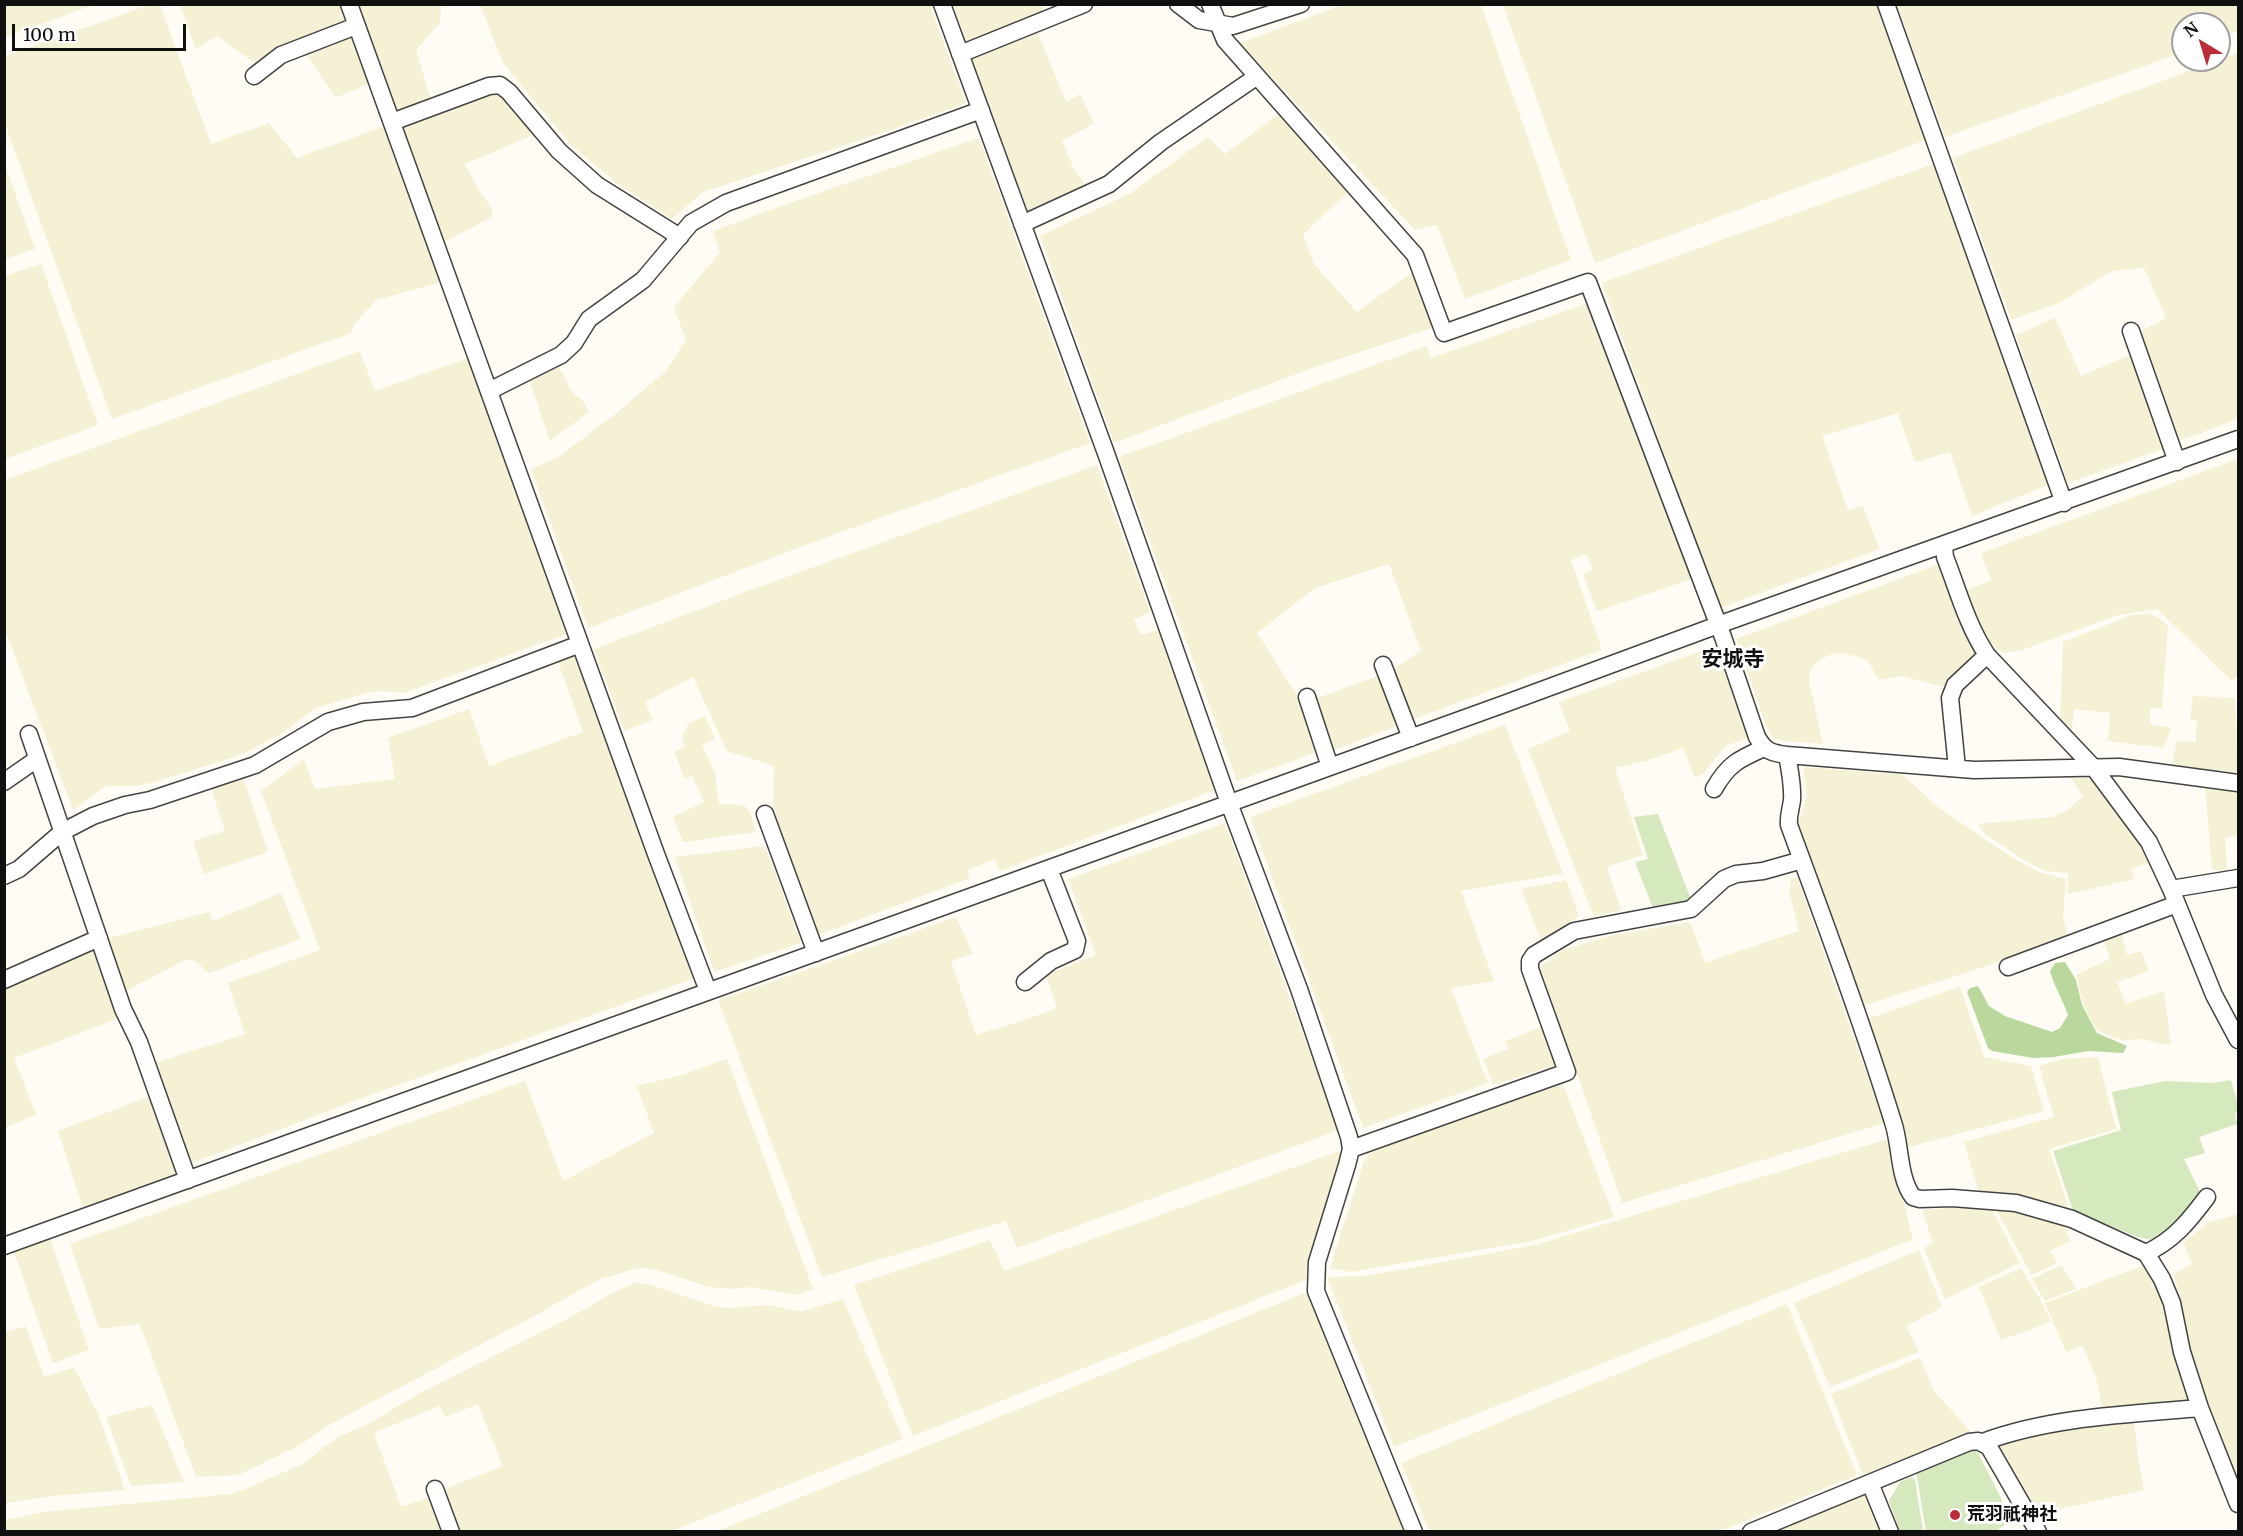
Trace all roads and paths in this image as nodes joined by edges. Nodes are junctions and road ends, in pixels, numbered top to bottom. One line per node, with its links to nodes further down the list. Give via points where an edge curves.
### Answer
1 (349, 4): 9 (street)
2 (942, 4): 10 (street)
3 (1084, 4): 10 (street)
4 (1178, 4): 8 (street, via 1199,20)
5 (1210, 4): 8 (street)
6 (1301, 4): 8 (street, via 1243,24)
7 (1886, 4): 21 (street)
8 (1217, 25): 12 (street)
9 (357, 26): 11 (street, via 281,55); 14 (street)
10 (960, 54): 13 (street)
11 (254, 76)
12 (1256, 77): 15 (street, via 1161,142 1109,184); 23 (street, via 1415,255 1444,333 1588,282)
13 (981, 110): 15 (street); 16 (street, via 726,202 691,223)
14 (392, 122): 16 (street, via 500,85 559,151 597,185); 18 (street)
15 (1022, 224): 39 (street)
16 (680, 237): 18 (street, via 643,280 589,319 561,355)
17 (2131, 331): 20 (street)
18 (489, 391): 24 (street)
19 (2238, 439): 20 (street)
20 (2177, 462): 21 (street)
21 (2064, 503): 22 (street)
22 (1944, 546): 23 (street); 25 (street, via 1976,639)
23 (1718, 625): 29 (street); 30 (street)
24 (580, 644): 41 (street, via 412,708 363,712 328,722 255,765 93,816); 52 (street)
25 (1987, 655): 34 (street, via 1956,685 1950,698); 35 (street)
26 (1383, 665): 29 (street)
27 (1307, 697): 33 (street)
28 (29, 734): 32 (street)
29 (1411, 738): 33 (street)
30 (1764, 748): 31 (street); 38 (street, via 1742,757 1720,777)
31 (1787, 756): 34 (street); 42 (street, via 1792,784 1789,825)
32 (37, 759): 36 (street); 41 (street)
33 (1330, 767): 39 (street)
34 (1956, 768): 35 (street)
35 (2094, 768): 37 (street, via 2119,767); 46 (street, via 2149,842)
36 (4, 782)
37 (2238, 783)
38 (1714, 789)
39 (1229, 804): 43 (street); 54 (street, via 1299,989)
40 (765, 814): 48 (street)
41 (63, 832): 44 (street, via 19,869); 47 (street)
42 (1802, 860): 54 (street, via 1763,871 1736,873 1691,909 1574,931 1534,955 1530,969 1567,1072); 58 (street, via 1858,1014 1894,1126 1905,1180 1914,1197 2016,1203 2072,1220)
43 (1049, 869): 48 (street); 51 (street, via 1077,941 1075,950 1051,961)
44 (4, 876)
45 (2238, 878): 46 (street)
46 (2174, 897): 49 (street); 53 (street, via 2214,995)
47 (99, 938): 50 (street); 55 (street)
48 (816, 953): 52 (street)
49 (2008, 966)
50 (4, 980)
51 (1025, 981)
52 (708, 991): 55 (street)
53 (2238, 1040)
54 (1351, 1149): 65 (street, via 1317,1262 1316,1292)
55 (188, 1180): 57 (street)
56 (2207, 1197): 58 (street, via 2180,1230)
57 (4, 1246)
58 (2146, 1253): 59 (street, via 2172,1303)
59 (2200, 1408): 60 (street, via 2088,1418); 63 (street)
60 (1983, 1443): 61 (street, via 1969,1442); 68 (street, via 1989,1447)
61 (1870, 1483): 66 (street); 67 (street)
62 (435, 1489): 64 (street)
63 (2238, 1504)
64 (451, 1532)
65 (1414, 1532)
66 (1751, 1532)
67 (1890, 1532)
68 (2038, 1532)

